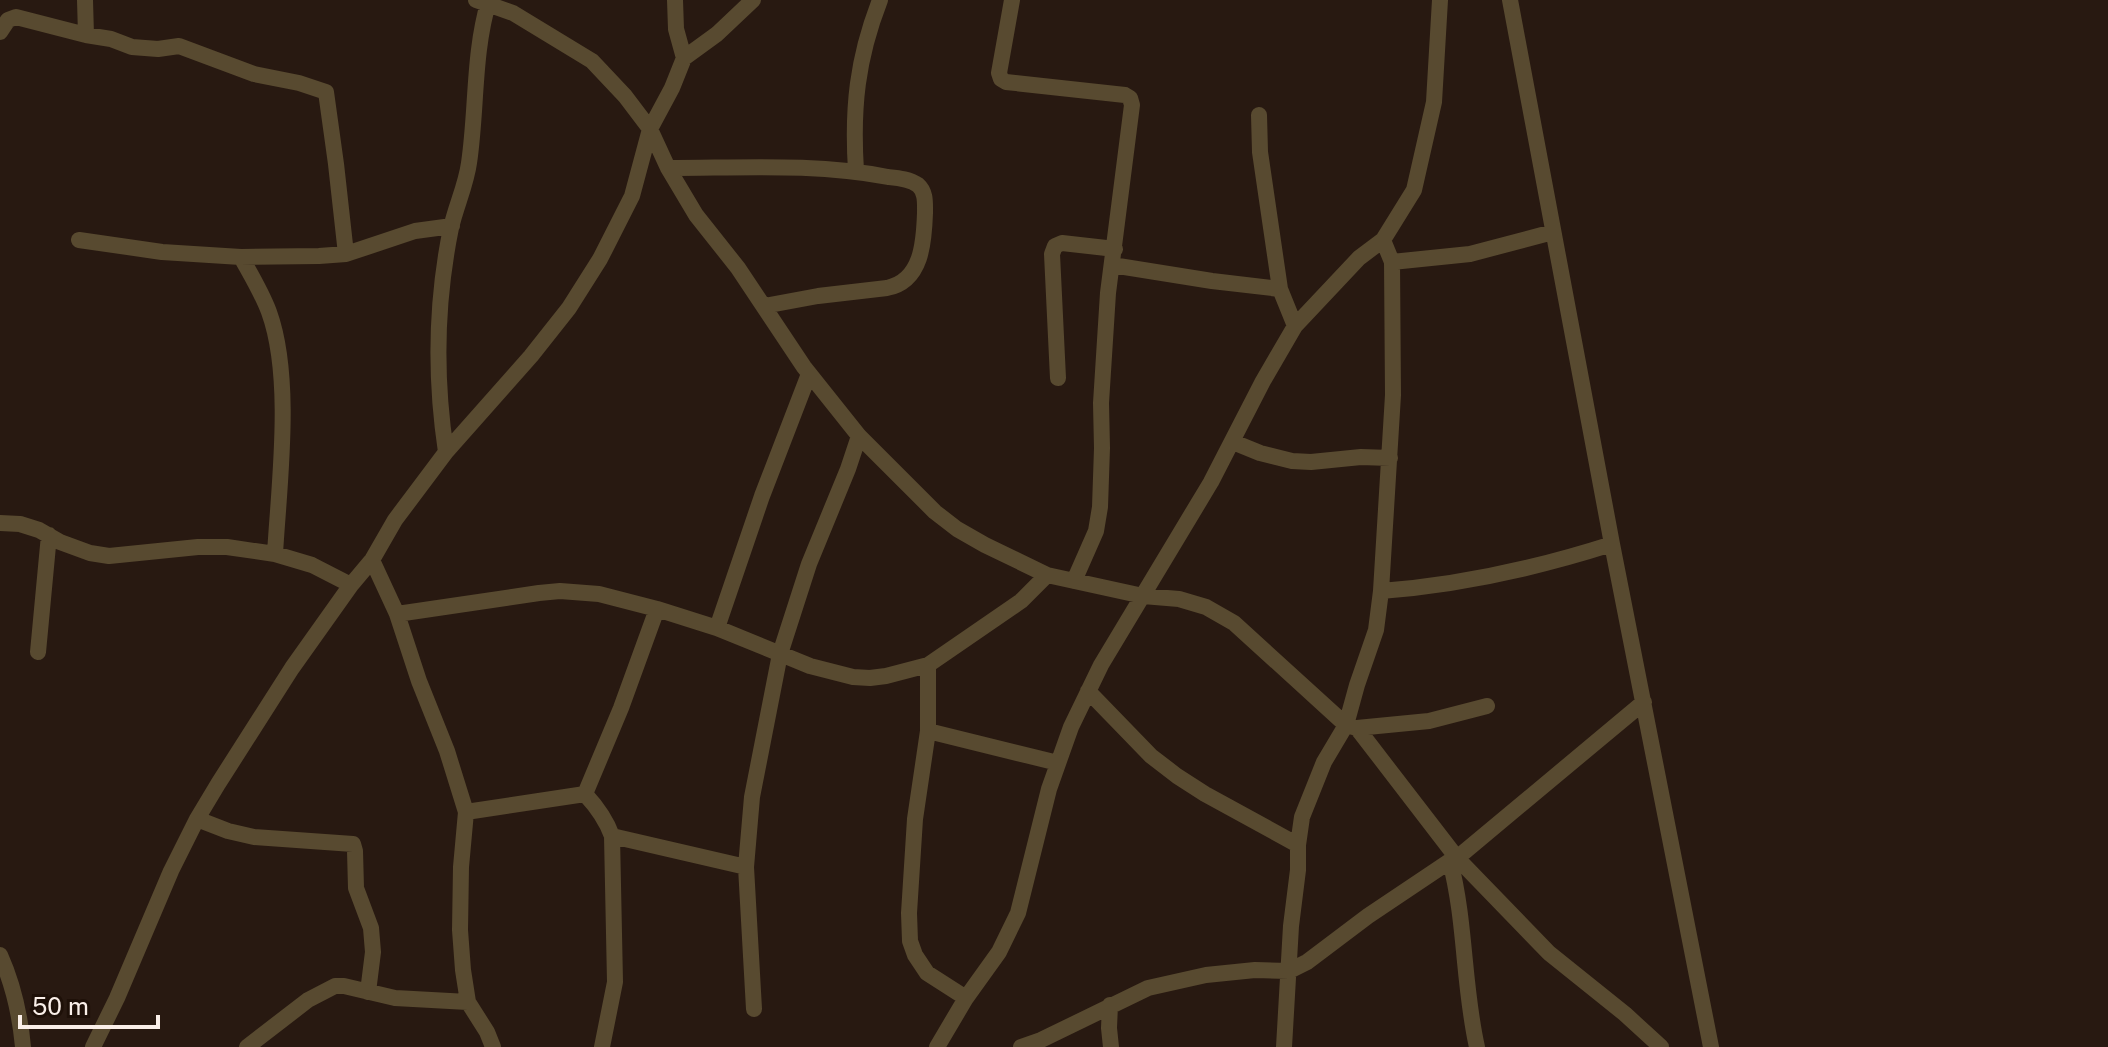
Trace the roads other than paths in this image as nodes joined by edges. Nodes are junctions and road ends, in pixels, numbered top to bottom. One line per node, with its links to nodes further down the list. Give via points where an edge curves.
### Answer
1 (85, 0): 11 (street)
2 (675, 0): 12 (street)
3 (753, 0): 12 (street)
4 (880, 0): 16 (street, via 860,63)
5 (1012, 0): 23 (street, via 1001,79 1130,98)
6 (1440, 0): 20 (street, via 1434,102 1424,151 1414,190)
7 (1510, 0): 18 (street)
8 (484, 1): 14 (street, via 592,61); 17 (street, via 469,164)
9 (15, 8): 10 (street); 11 (street)
10 (0, 32)
11 (86, 35): 21 (street, via 132,47 179,46 254,74 326,92)
12 (684, 58): 14 (street)
13 (1259, 115): 25 (street)
14 (650, 129): 15 (street); 32 (street, via 632,196 600,259 531,356)
15 (668, 168): 16 (street); 26 (street)
16 (856, 171): 26 (street, via 920,186 925,197 924,239 911,273 898,286)
17 (452, 226): 21 (street, via 415,231); 32 (street, via 440,313 440,415)
18 (1553, 232): 24 (street, via 1470,254); 36 (street)
19 (79, 240): 22 (street)
20 (1383, 240): 24 (street); 27 (street)
21 (346, 254): 22 (street)
22 (241, 257): 37 (street, via 270,314 277,344 282,388)
23 (1114, 257): 25 (street, via 1212,281); 29 (street, via 1062,243 1055,246); 40 (street, via 1101,403 1100,507 1096,531)
24 (1392, 262): 33 (street)
25 (1280, 289): 27 (street)
26 (764, 306): 28 (street)
27 (1295, 326): 31 (street)
28 (809, 374): 30 (street); 46 (street)
29 (1058, 378)
30 (859, 436): 39 (street, via 957,529); 48 (street)
31 (1233, 442): 33 (street, via 1292,461); 43 (street)
32 (446, 452): 38 (street)
33 (1390, 458): 42 (street)
34 (0, 523): 35 (street)
35 (49, 535): 37 (street, via 109,556 198,547); 47 (street)
36 (1612, 544): 42 (street, via 1513,571); 51 (street)
37 (275, 554): 41 (street)
38 (372, 560): 41 (street); 45 (street)
39 (1047, 575): 40 (street); 49 (street, via 1021,601)
40 (1074, 581): 43 (street)
41 (351, 585): 58 (street)
42 (1381, 591): 53 (street)
43 (1143, 596): 50 (street); 53 (street, via 1206,607 1234,623)
44 (657, 609): 45 (street, via 599,594 560,591); 46 (street); 56 (street)
45 (397, 614): 57 (street)
46 (717, 628): 48 (street)
47 (38, 652)
48 (780, 654): 49 (street, via 853,677 886,676); 62 (street, via 752,797)
49 (928, 665): 54 (street)
50 (1088, 691): 55 (street); 60 (street, via 1177,776)
51 (1644, 702): 61 (street); 81 (street)
52 (1487, 706): 53 (street, via 1429,721)
53 (1351, 726): 60 (street, via 1324,762 1302,817); 61 (street)
54 (928, 731): 55 (street); 66 (street, via 915,819 910,941 927,973)
55 (1058, 763): 66 (street, via 1018,913 999,952)
56 (585, 794): 57 (street); 59 (street)
57 (466, 812): 67 (street, via 460,930)
58 (197, 819): 65 (street, via 254,837 353,844 356,888 371,928); 71 (street)
59 (612, 836): 62 (street); 74 (street, via 615,982)
60 (1298, 845): 64 (street)
61 (1454, 860): 64 (street); 79 (street); 80 (street, via 1549,953)
62 (746, 867): 69 (street)
63 (0, 955): 70 (street, via 12,982)
64 (1289, 971): 68 (street, via 1206,975 1148,988); 78 (street)
65 (368, 992): 67 (street); 72 (street, via 335,986)
66 (966, 998): 75 (street)
67 (468, 1002): 73 (street)
68 (1110, 1005): 76 (street); 77 (street)
69 (754, 1009)
70 (23, 1047)
71 (93, 1047)
72 (247, 1047)
73 (493, 1047)
74 (602, 1047)
75 (937, 1047)
76 (1021, 1047)
77 (1111, 1047)
78 (1284, 1047)
79 (1477, 1047)
80 (1661, 1047)
81 (1711, 1047)

